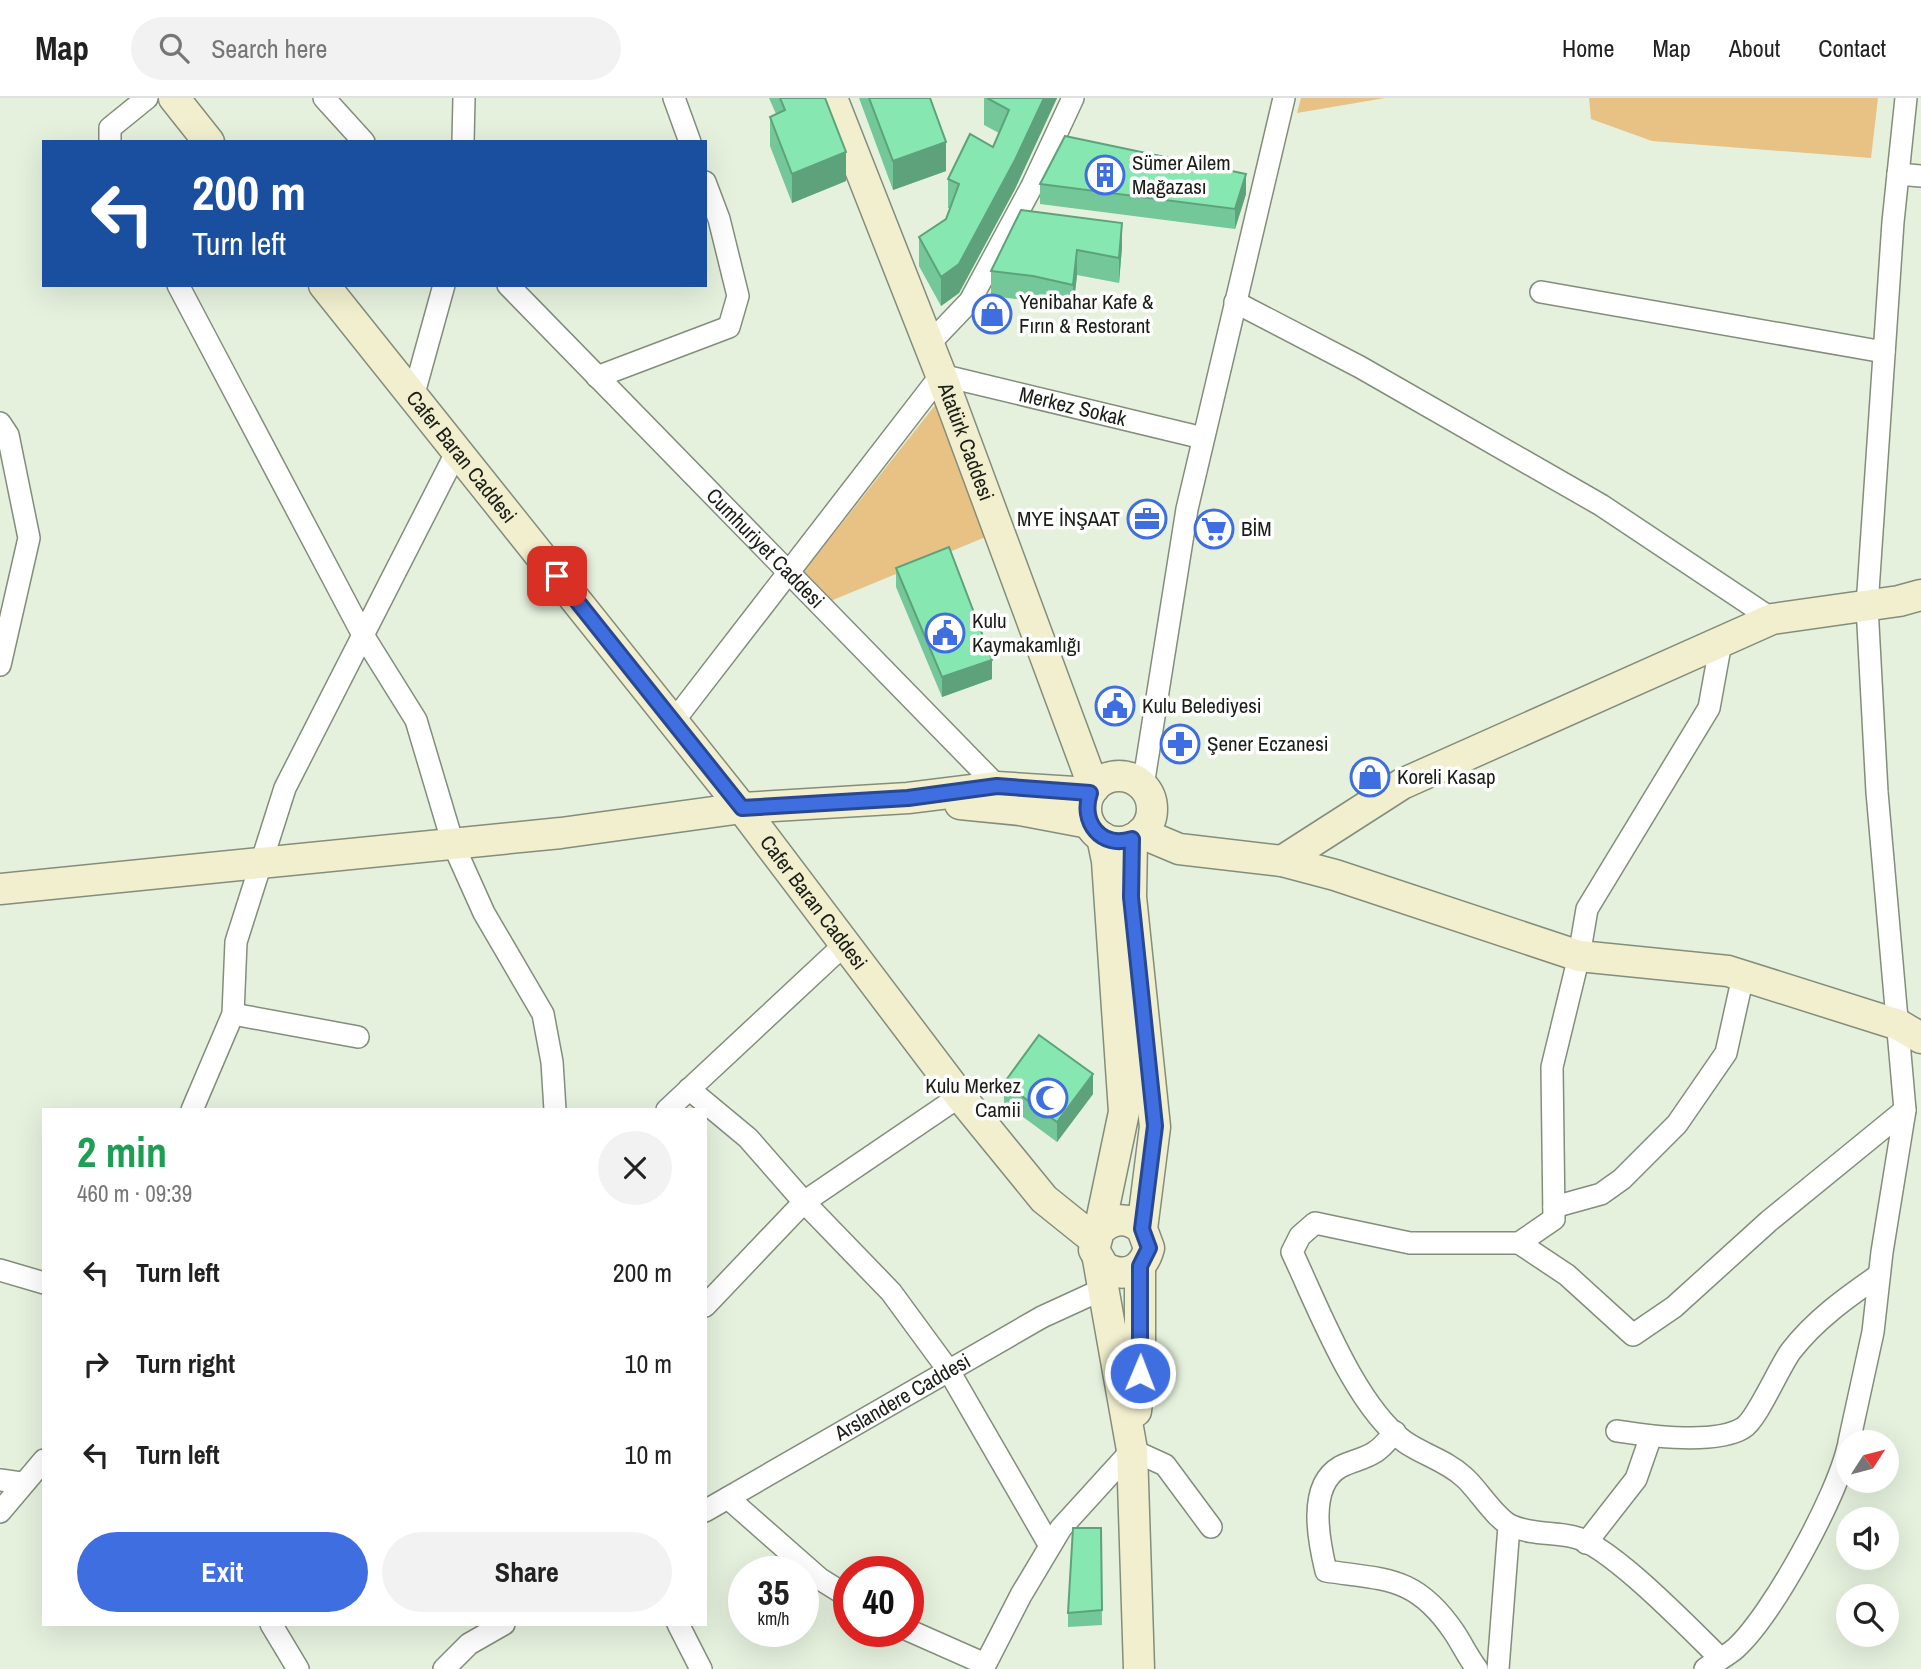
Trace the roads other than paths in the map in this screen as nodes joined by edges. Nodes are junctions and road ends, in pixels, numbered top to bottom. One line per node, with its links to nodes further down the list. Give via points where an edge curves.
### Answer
1 (147, 98): 10 (street, via 110,128)
2 (174, 98): 11 (street)
3 (324, 98): 12 (street)
4 (464, 98): 13 (street)
5 (674, 98): 14 (street)
6 (832, 98): 24 (street, Atatürk Caddesi)
7 (1073, 98): 24 (street, via 970,301)
8 (1284, 98): 23 (street)
9 (1906, 98): 15 (street)
10 (110, 140)
11 (207, 140)
12 (362, 140)
13 (463, 140)
14 (689, 140)
15 (1898, 174): 16 (street); 25 (street)
16 (1921, 176)
17 (707, 187): 27 (street, via 738,296 729,327)
18 (179, 287): 36 (street)
19 (326, 287): 28 (street, Cafer Baran Caddesi)
20 (443, 287): 28 (street)
21 (510, 287): 27 (street, Cumhuriyet Caddesi)
22 (1541, 292): 25 (street)
23 (1235, 302): 30 (street); 35 (street, via 1360,367 1601,505)
24 (929, 344): 26 (street, Atatürk Caddesi)
25 (1884, 352): 34 (street)
26 (942, 375): 30 (street, Merkez Sokak); 32 (street); 43 (street, Atatürk Caddesi)
27 (597, 377): 32 (street, Cumhuriyet Caddesi)
28 (413, 397): 31 (street, Cafer Baran Caddesi)
29 (0, 422): 37 (street, via 8,435 29,538)
30 (1203, 438): 42 (street, via 1187,509)
31 (457, 452): 36 (street); 40 (street, Cafer Baran Caddesi)
32 (787, 575): 40 (street); 41 (street, Cumhuriyet Caddesi)
33 (1921, 595): 34 (street)
34 (1867, 606): 35 (street); 57 (street, via 1877,792)
35 (1772, 620): 38 (street)
36 (363, 635): 49 (street, via 416,720); 51 (street, via 285,788)
37 (3, 640): 39 (street)
38 (1721, 642): 50 (street, via 1402,784); 54 (street, via 1709,708 1587,909)
39 (0, 665)
40 (673, 722): 45 (street, Cafer Baran Caddesi)
41 (997, 786): 43 (street); 44 (street); 46 (street, Cumhuriyet Caddesi)
42 (1143, 786): 43 (street, via 1115,776); 48 (street, via 1152,805 1148,825)
43 (1092, 791): 47 (street, via 1086,813)
44 (908, 798): 45 (street); 46 (street)
45 (742, 808): 49 (street); 53 (street, Cafer Baran Caddesi)
46 (1020, 810): 47 (street)
47 (1095, 830): 48 (street, via 1116,842); 70 (street, via 1107,861 1124,1112)
48 (1137, 836): 50 (street, via 1179,849); 68 (street, via 1131,897 1155,1126)
49 (453, 844): 51 (street); 62 (street, via 484,913 543,1014)
50 (1282, 861): 54 (street)
51 (261, 864): 52 (street); 56 (street, via 236,942)
52 (0, 889)
53 (845, 944): 59 (street); 60 (street, Cafer Baran Caddesi)
54 (1580, 957): 55 (street); 67 (street, via 1552,1067)
55 (1743, 976): 57 (street); 67 (street, via 1726,1053 1677,1124 1622,1180 1601,1194)
56 (233, 1014): 58 (street); 61 (street)
57 (1910, 1032): 64 (street)
58 (358, 1037)
59 (689, 1089): 63 (street); 66 (street, via 748,1138)
60 (960, 1096): 65 (street, Cafer Baran Caddesi); 66 (street)
61 (193, 1108)
62 (555, 1108)
63 (669, 1108)
64 (1905, 1110): 69 (street, via 1674,1307 1633,1335 1567,1275); 73 (street)
65 (1044, 1199): 70 (street); 75 (street)
66 (804, 1202): 76 (street); 77 (street, via 891,1292)
67 (1554, 1207): 69 (street, via 1554,1219)
68 (1142, 1229): 70 (street, via 1125,1220 1106,1224); 71 (street, via 1149,1248)
69 (1519, 1243): 80 (street, via 1410,1243 1315,1223 1300,1236 1292,1252 1341,1356)
70 (1097, 1244): 71 (street, via 1104,1267 1122,1274); 75 (street)
71 (1140, 1266): 82 (street, via 1140,1373)
72 (0, 1270): 74 (street)
73 (1879, 1275): 78 (street, via 1873,1332); 81 (street, via 1834,1306 1791,1351 1746,1427 1724,1436)
74 (42, 1282)
75 (1102, 1289): 77 (street, Arslandere Caddesi, via 1062,1306); 82 (street)
76 (707, 1304)
77 (949, 1371): 89 (street, Arslandere Caddesi); 95 (street)
78 (1852, 1430)
79 (1617, 1431): 81 (street)
80 (1395, 1432): 92 (street, via 1464,1476); 107 (street, via 1376,1452 1337,1468 1325,1483 1319,1500 1326,1571 1396,1581 1419,1591 1437,1609)
81 (1651, 1436): 94 (street, via 1636,1479)
82 (1132, 1450): 93 (street, via 1165,1465); 95 (street); 106 (street)
83 (42, 1462): 87 (street)
84 (42, 1478): 87 (street)
85 (1836, 1478): 101 (street, via 1817,1526 1769,1605 1736,1647)
86 (0, 1480): 87 (street)
87 (21, 1483): 88 (street); 91 (street)
88 (0, 1487)
89 (728, 1499): 90 (street, Arslandere Caddesi); 96 (street)
90 (707, 1510)
91 (0, 1512)
92 (1509, 1526): 94 (street, via 1576,1537); 108 (street)
93 (1211, 1527)
94 (1586, 1543): 101 (street, via 1617,1563)
95 (1049, 1546): 102 (street)
96 (833, 1587)
97 (272, 1626): 103 (street)
98 (501, 1626): 104 (street, via 469,1644)
99 (679, 1626): 105 (street)
100 (924, 1638): 102 (street)
101 (1712, 1664)
102 (984, 1667)
103 (298, 1669)
104 (444, 1669)
105 (701, 1669)
106 (1139, 1669)
107 (1477, 1669)
108 (1498, 1669)

